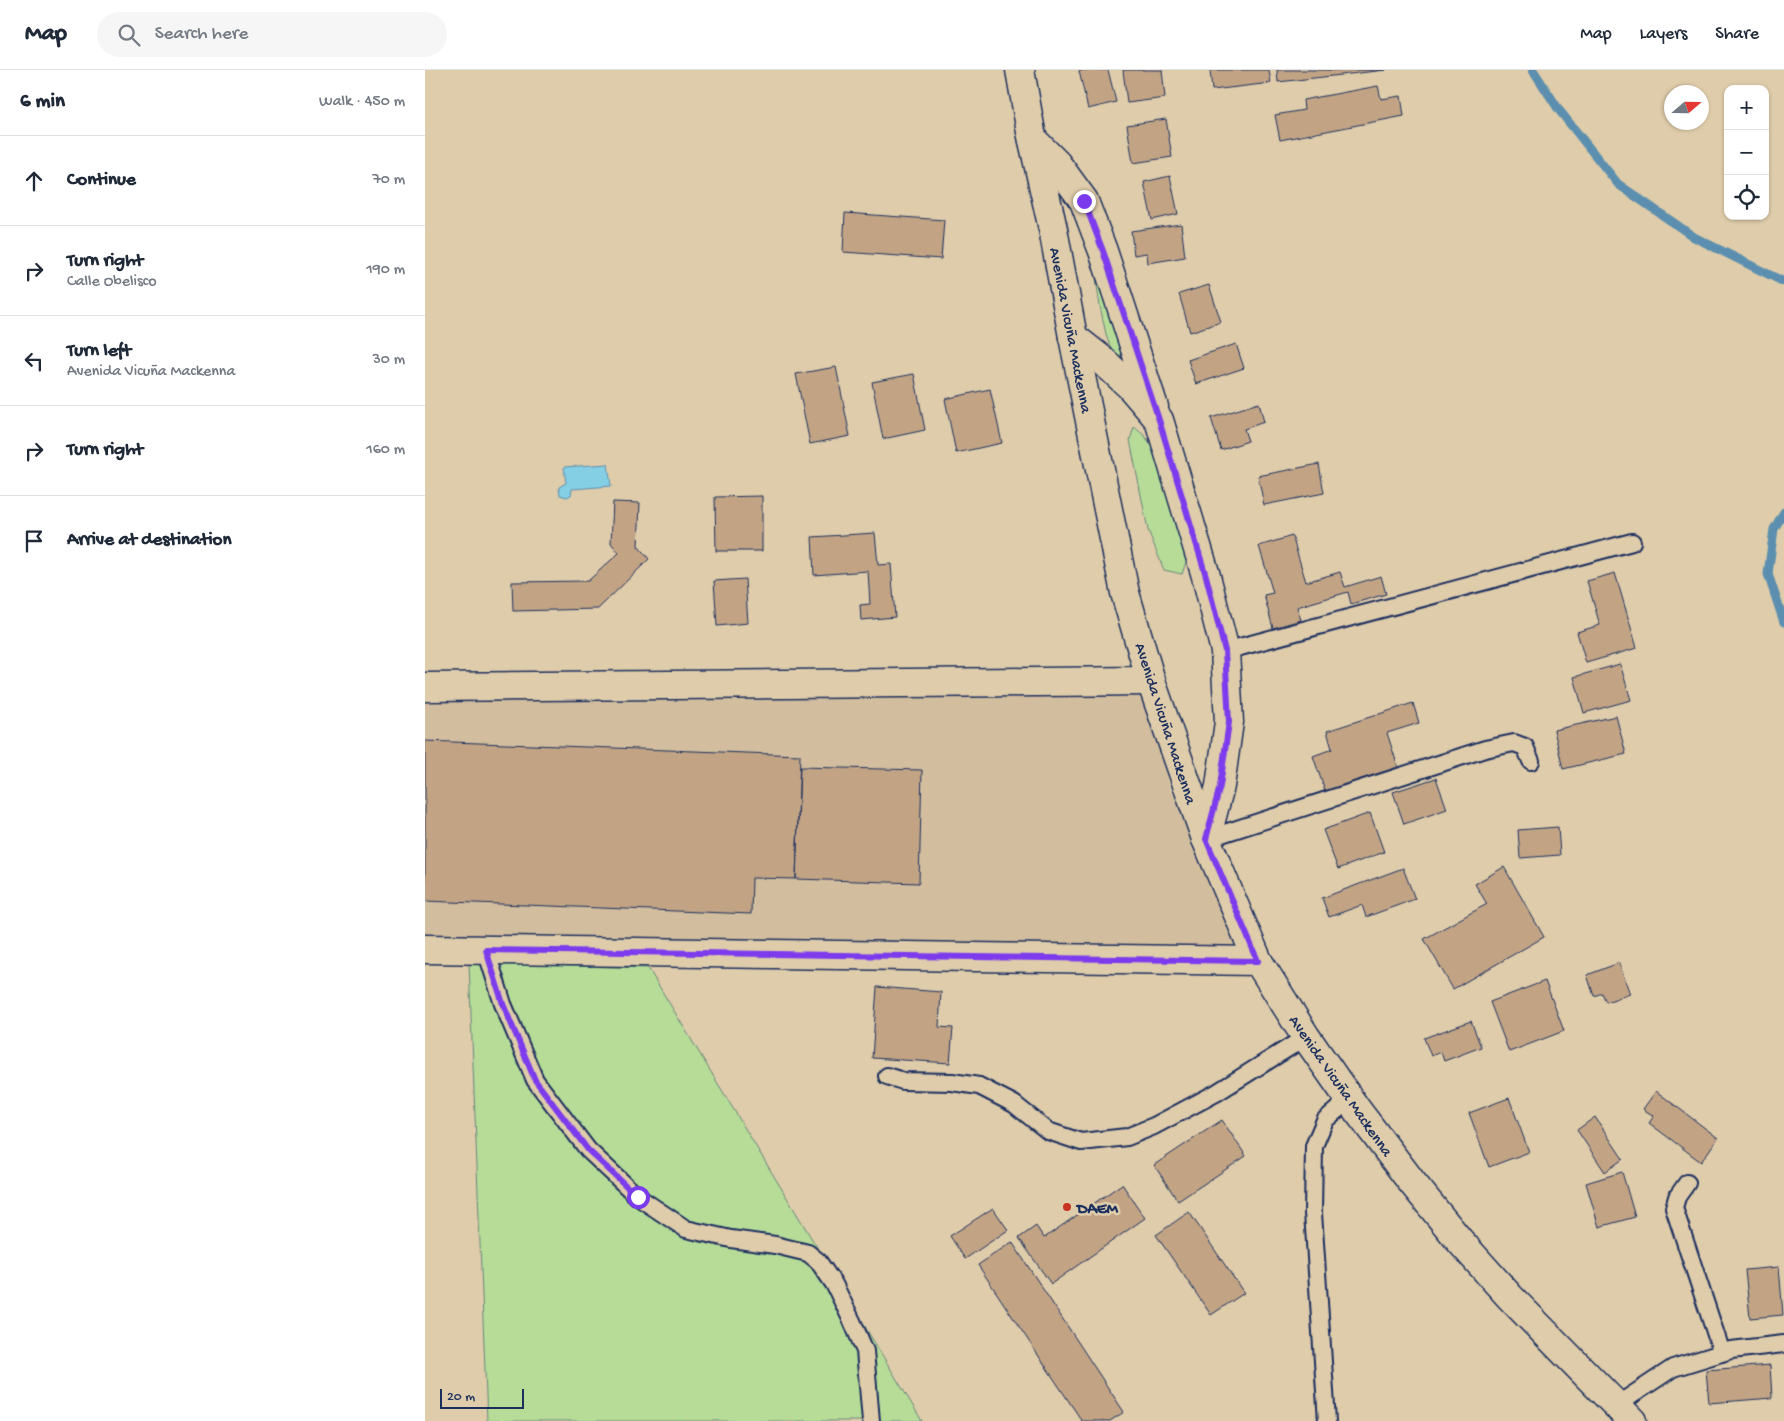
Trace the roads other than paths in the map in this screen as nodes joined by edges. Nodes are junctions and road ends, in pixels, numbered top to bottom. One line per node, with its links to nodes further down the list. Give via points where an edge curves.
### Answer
1 (1020, 70): 2 (street, Avenida Vicuña Mackenna)
2 (1033, 140): 3 (street, Avenida Vicuña Mackenna); 4 (street, via 1057,164 1084,201)
3 (1073, 337): 4 (street, via 1130,386); 7 (street, Avenida Vicuña Mackenna, via 1125,593)
4 (1159, 420): 6 (street)
5 (1632, 542): 6 (lane)
6 (1225, 651): 10 (street, via 1229,722 1220,786)
7 (1151, 681): 8 (street); 10 (street, Avenida Vicuña Mackenna)
8 (425, 687)
9 (1531, 761): 10 (lane, via 1525,747 1514,743 1485,749)
10 (1206, 839): 13 (street, Avenida Vicuña Mackenna)
11 (425, 949): 12 (street)
12 (486, 950): 13 (street); 21 (lane, via 503,1004 535,1080 588,1150 638,1197 686,1229 775,1245 808,1253 818,1261 834,1284 865,1351)
13 (1258, 961): 14 (street, Avenida Vicuña Mackenna)
14 (1306, 1037): 15 (lane, via 1217,1093 1154,1126 1127,1137 1081,1142 1048,1131 1014,1104 979,1086 903,1081); 16 (street, Avenida Vicuña Mackenna)
15 (887, 1076)
16 (1350, 1099): 20 (street, Avenida Vicuña Mackenna, via 1459,1240 1563,1352); 22 (lane, via 1325,1120 1313,1146 1313,1213)
17 (1687, 1183): 19 (lane, via 1674,1208)
18 (1784, 1344): 19 (lane)
19 (1722, 1353): 20 (lane, via 1673,1368)
20 (1625, 1413)
21 (871, 1421)
22 (1327, 1421)

